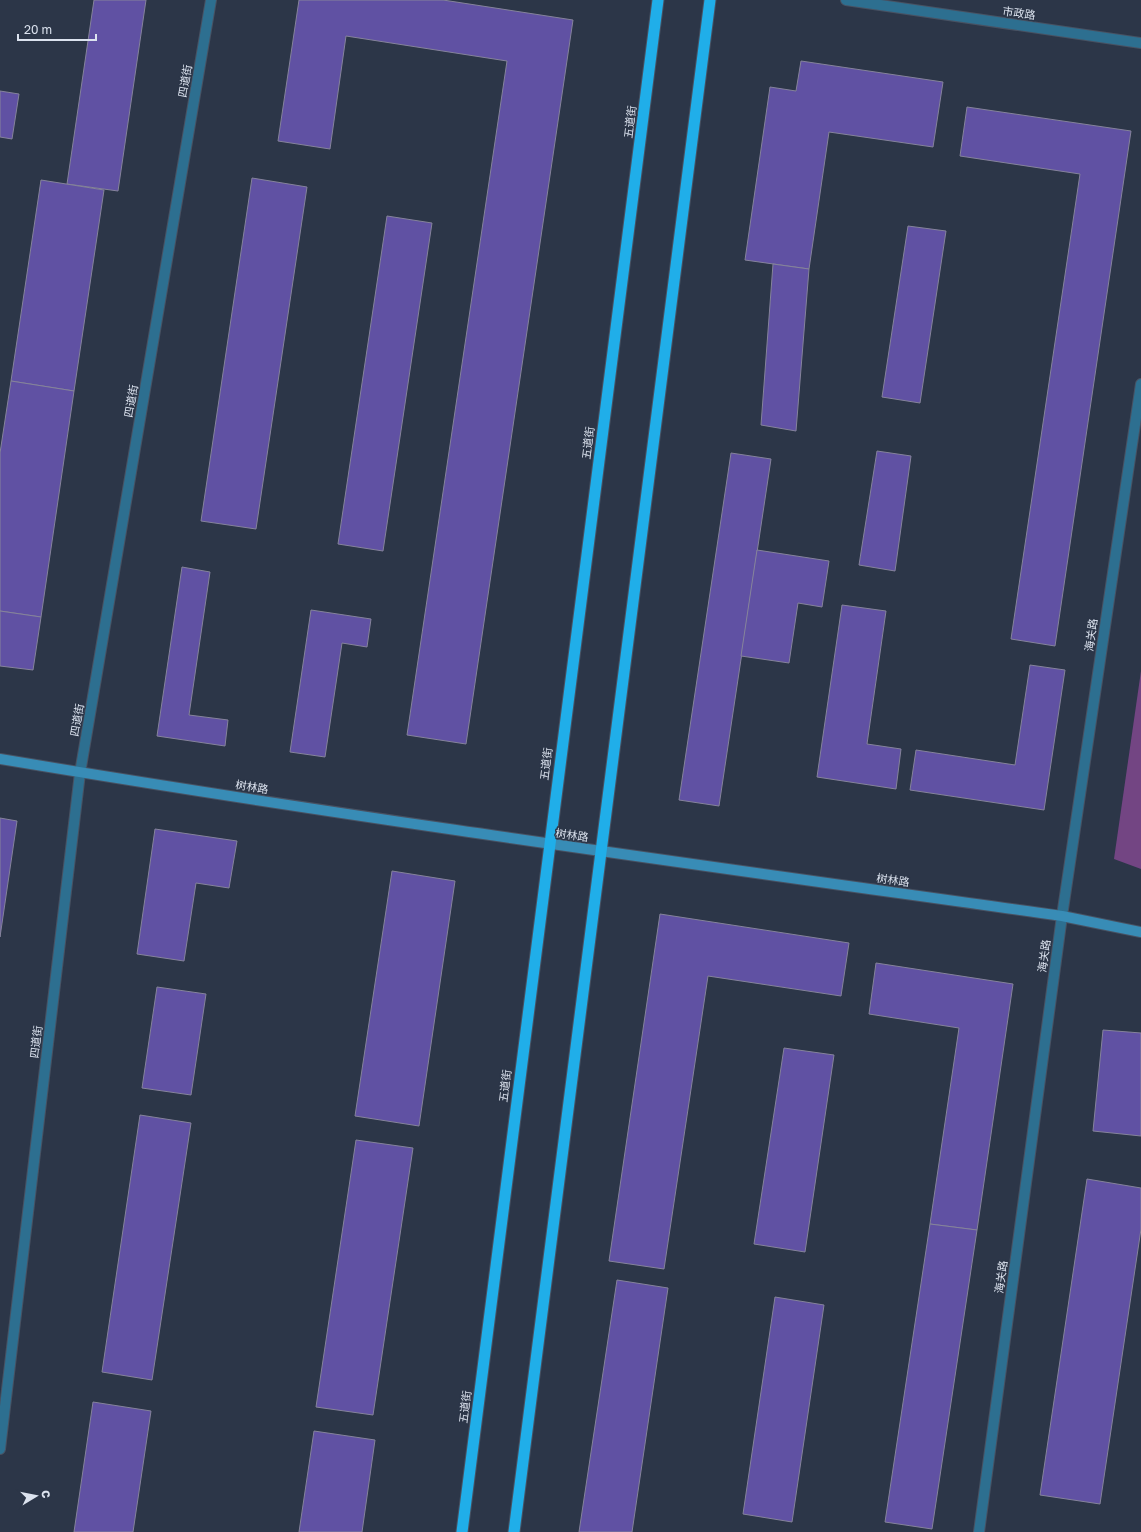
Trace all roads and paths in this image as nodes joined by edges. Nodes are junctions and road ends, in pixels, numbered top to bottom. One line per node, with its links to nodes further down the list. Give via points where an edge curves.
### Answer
1 (211, 0): 8 (street, 四道街)
2 (658, 0): 9 (highway, 五道街)
3 (710, 0): 10 (highway)
4 (846, 0): 5 (street, 市政路)
5 (1141, 43)
6 (1141, 384): 11 (street, 海关路)
7 (0, 759): 8 (main road, 树林路)
8 (80, 773): 9 (main road, 树林路); 13 (street, 四道街)
9 (549, 844): 10 (main road, 树林路); 14 (highway, 五道街)
10 (601, 851): 11 (main road, 树林路); 15 (highway)
11 (1062, 916): 12 (main road, 树林路); 16 (street, 海关路)
12 (1141, 932)
13 (0, 1449)
14 (462, 1532)
15 (514, 1532)
16 (978, 1532)

